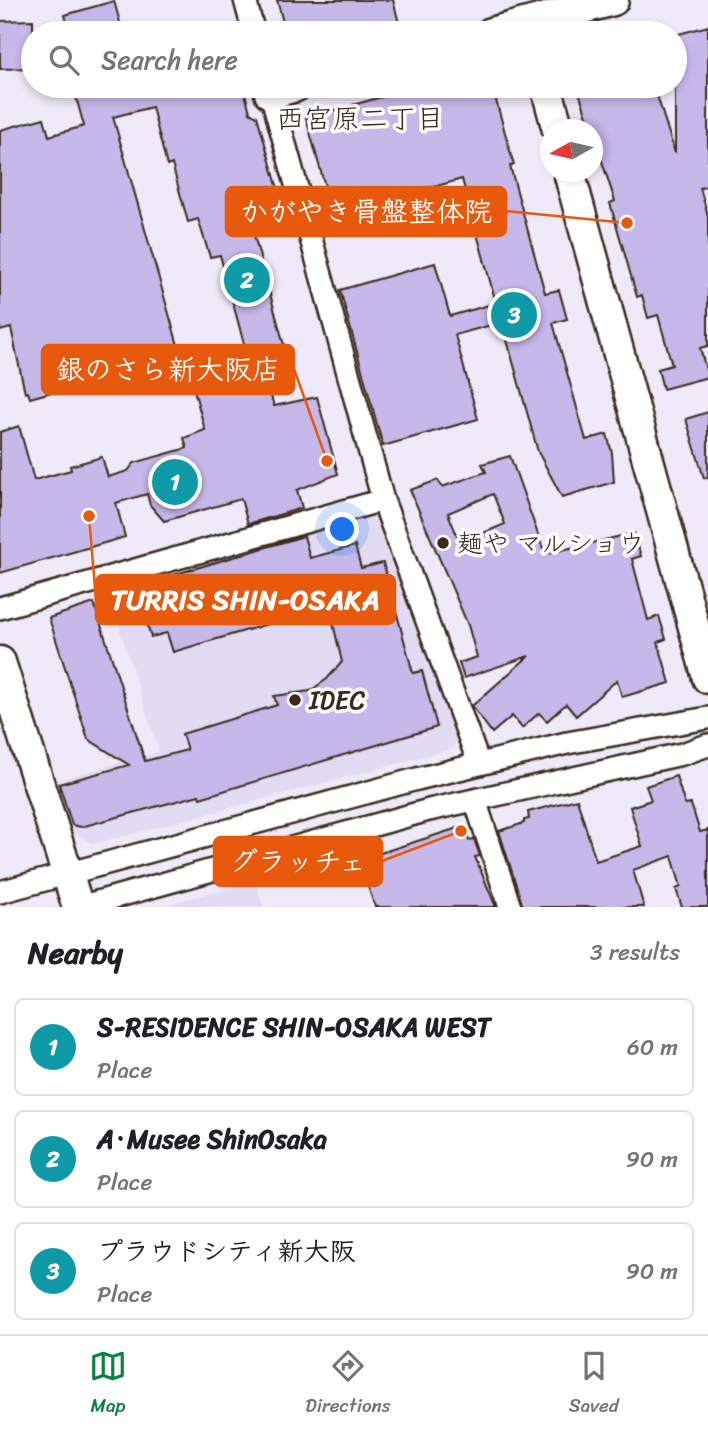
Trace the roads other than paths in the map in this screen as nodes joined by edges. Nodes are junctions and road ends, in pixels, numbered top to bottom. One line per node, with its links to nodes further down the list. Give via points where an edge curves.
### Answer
1 (245, 0): 4 (street)
2 (613, 0): 3 (street)
3 (528, 19)
4 (251, 21)
5 (281, 98): 9 (street)
6 (549, 98): 7 (street)
7 (555, 119)
8 (572, 182): 12 (street)
9 (383, 500): 10 (street); 15 (street)
10 (0, 608)
11 (0, 662): 17 (street)
12 (708, 678)
13 (708, 718): 15 (street, via 665,723)
14 (708, 745): 16 (street)
15 (478, 764): 17 (street)
16 (475, 800): 19 (street); 20 (street)
17 (68, 873): 18 (street); 19 (street)
18 (0, 892)
19 (78, 907)
20 (510, 907)

